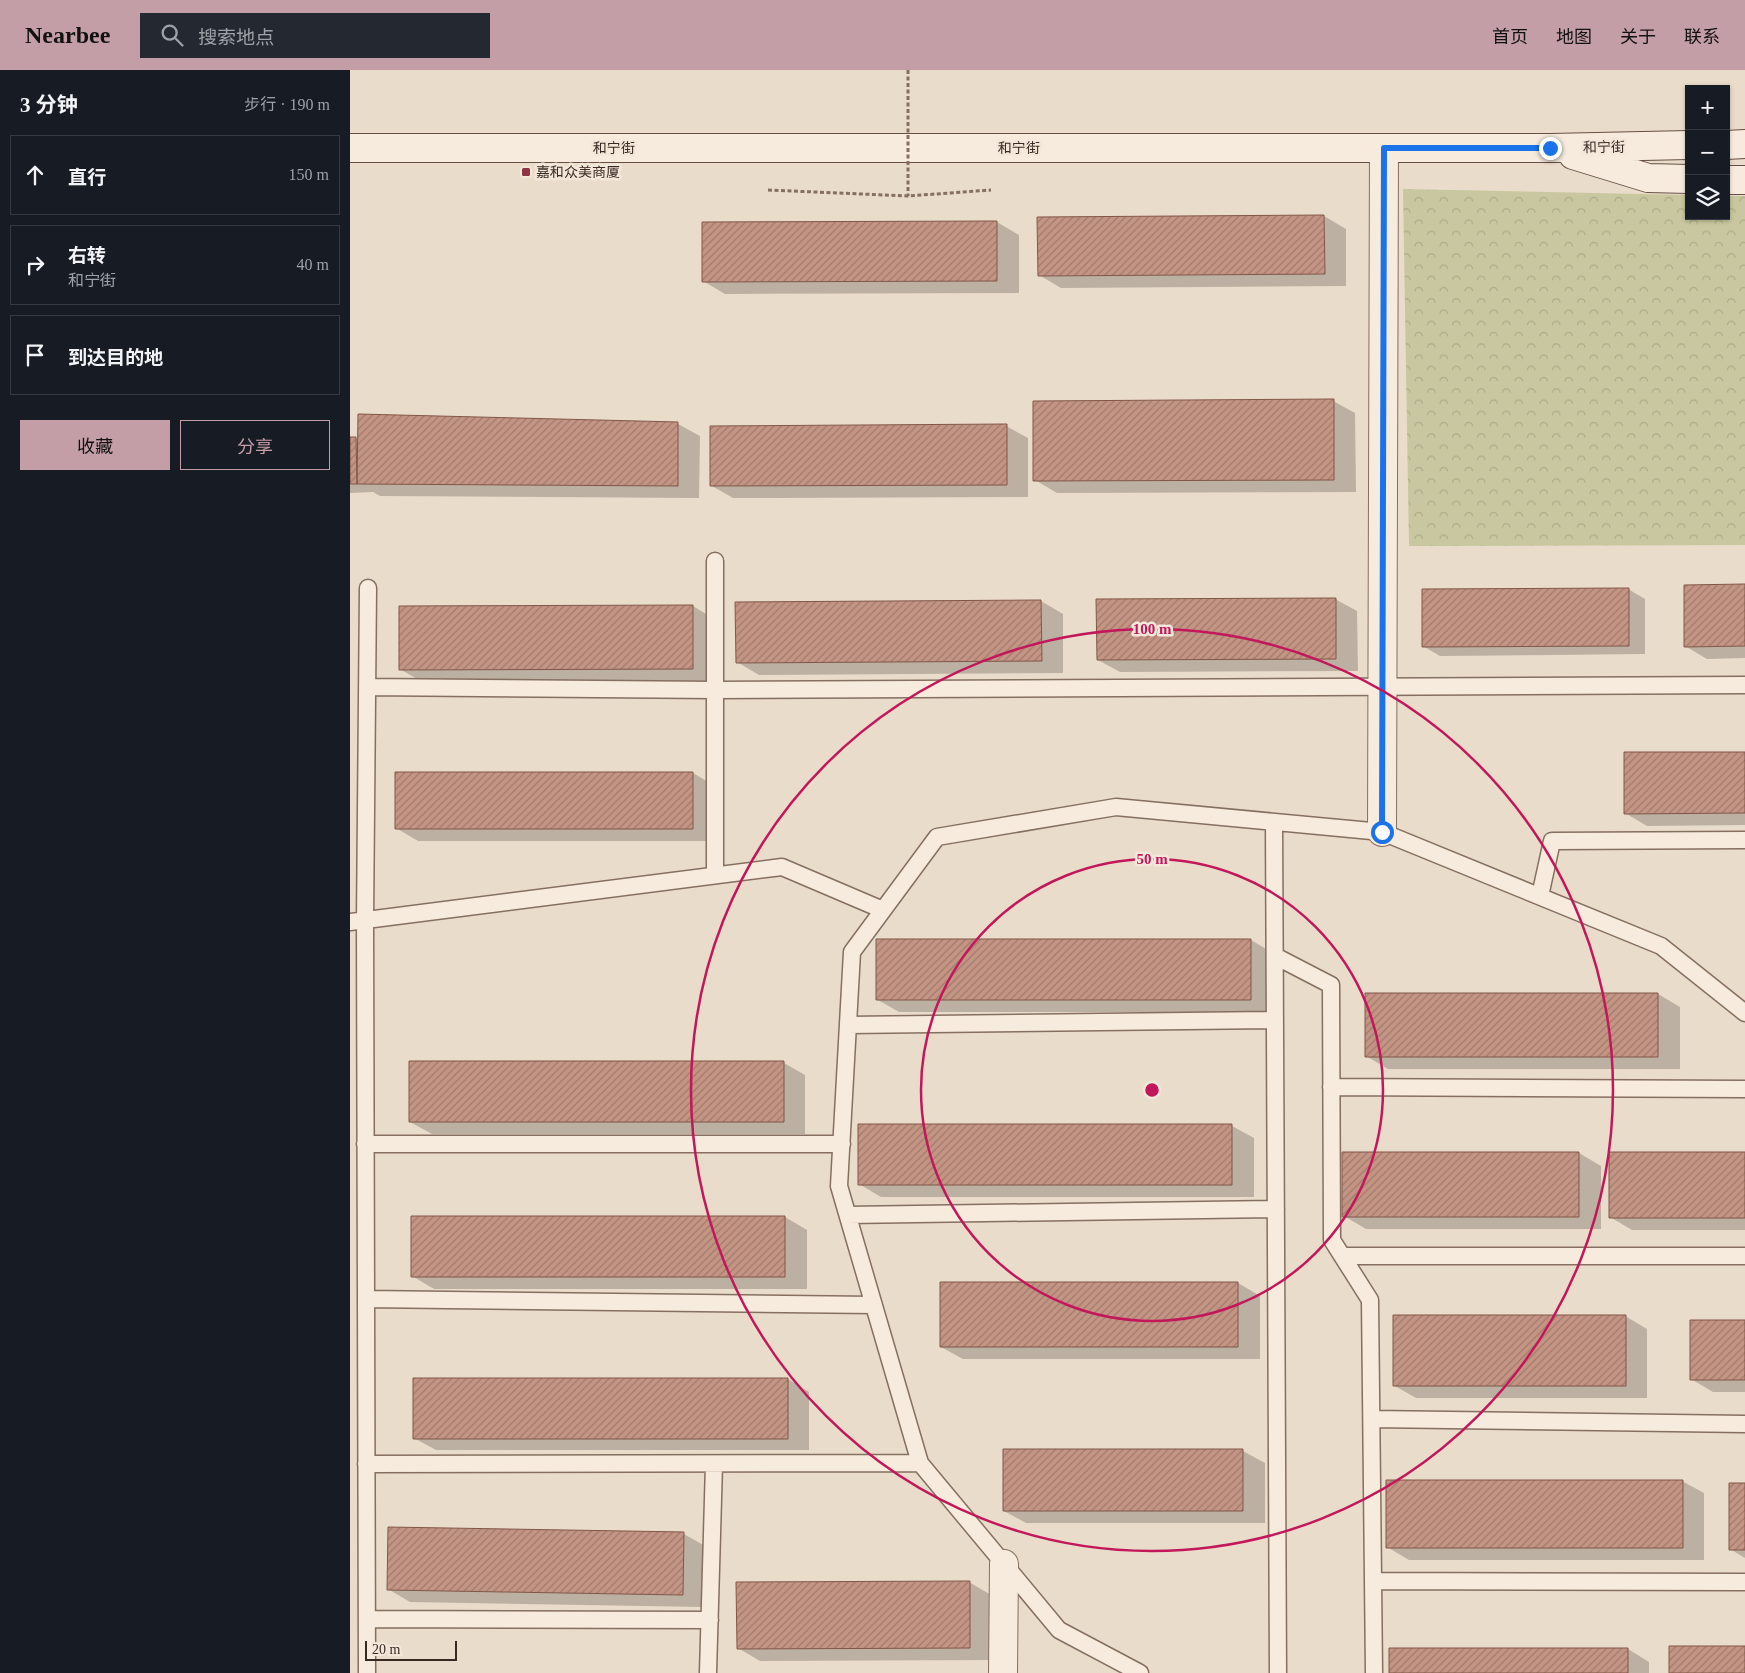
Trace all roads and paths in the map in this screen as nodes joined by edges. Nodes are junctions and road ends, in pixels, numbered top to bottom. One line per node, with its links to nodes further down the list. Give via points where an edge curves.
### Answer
1 (908, 70): 13 (path, bridge)
2 (1730, 144): 3 (main road)
3 (1745, 144)
4 (1685, 145): 7 (main road, 和宁街)
5 (350, 148): 6 (main road, 和宁街)
6 (1384, 148): 7 (main road, 和宁街); 18 (main road)
7 (1550, 148): 8 (main road, via 1648,178)
8 (1685, 179)
9 (1730, 180): 10 (main road)
10 (1745, 180)
11 (768, 190): 13 (path)
12 (991, 190): 13 (path)
13 (908, 196)
14 (715, 561): 19 (lane)
15 (368, 588): 17 (lane)
16 (1745, 684): 18 (lane)
17 (367, 687): 19 (lane); 26 (lane)
18 (1383, 688): 19 (lane); 21 (main road)
19 (715, 690): 23 (lane)
20 (1274, 822): 21 (lane); 25 (lane, via 1116,807 937,837); 27 (lane)
21 (1382, 832): 24 (lane)
22 (1745, 840): 24 (lane, via 1552,841)
23 (715, 876): 25 (lane, via 782,867); 26 (lane)
24 (1540, 896): 28 (lane, via 1661,946)
25 (883, 910): 30 (lane, via 852,952)
26 (358, 921): 33 (lane)
27 (1275, 956): 29 (lane); 31 (lane, via 1331,984)
28 (1741, 1006)
29 (1275, 1020): 30 (lane); 35 (lane)
30 (848, 1025): 34 (lane)
31 (1332, 1087): 32 (lane); 37 (lane, via 1332,1240)
32 (1745, 1089)
33 (366, 1144): 34 (lane); 39 (lane)
34 (842, 1144): 36 (lane, via 839,1186)
35 (1276, 1209): 36 (lane); 55 (lane)
36 (848, 1215): 40 (lane)
37 (1342, 1256): 38 (lane); 41 (lane, via 1370,1300)
38 (1745, 1256)
39 (366, 1299): 40 (lane); 44 (lane)
40 (874, 1306): 43 (lane)
41 (1372, 1419): 42 (lane); 47 (lane)
42 (1745, 1424)
43 (920, 1463): 45 (lane); 46 (lane)
44 (366, 1464): 45 (lane); 49 (lane)
45 (714, 1464): 50 (lane)
46 (1004, 1564): 53 (main road); 54 (lane, via 1059,1630)
47 (1373, 1581): 48 (lane); 56 (lane)
48 (1745, 1582)
49 (367, 1619): 50 (lane); 51 (lane)
50 (710, 1620): 52 (lane)
51 (367, 1673)
52 (708, 1673)
53 (1003, 1673)
54 (1140, 1673)
55 (1278, 1673)
56 (1374, 1673)

